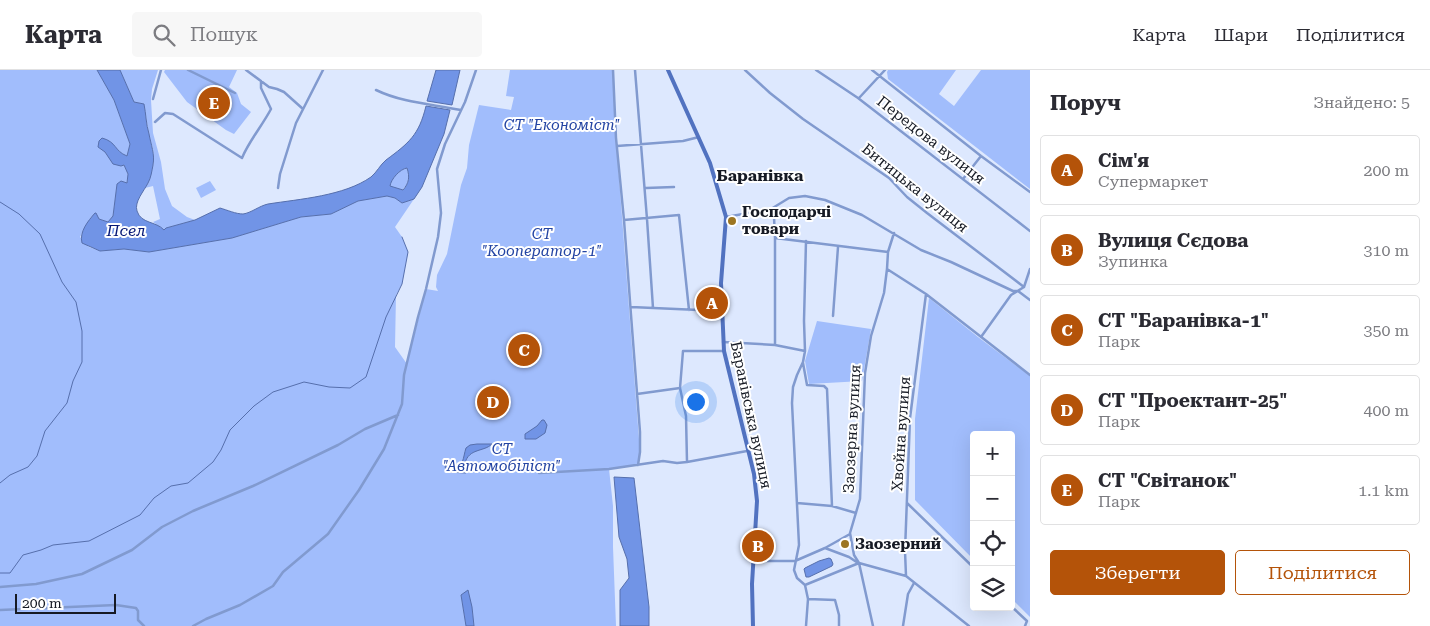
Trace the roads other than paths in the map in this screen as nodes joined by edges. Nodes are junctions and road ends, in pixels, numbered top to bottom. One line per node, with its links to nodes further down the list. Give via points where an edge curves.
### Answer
1 (161, 70): 18 (street)
2 (188, 70): 16 (street)
3 (246, 70): 14 (street)
4 (323, 70): 19 (street)
5 (476, 70): 20 (street)
6 (613, 70): 24 (street)
7 (634, 70): 23 (street)
8 (668, 70): 22 (main road, Баранівська вулиця)
9 (745, 70): 43 (street, Битицька вулиця, via 796,114 889,178 907,197)
10 (816, 70): 17 (street, Передова вулиця)
11 (872, 70): 13 (street)
12 (885, 70): 13 (street)
13 (880, 76): 17 (street); 25 (street)
14 (261, 81): 19 (street, via 284,92); 21 (street, via 271,109 242,158 173,114 165,113)
15 (376, 90): 20 (street, via 414,103)
16 (235, 93)
17 (858, 98): 26 (street, Передова вулиця)
18 (153, 99)
19 (303, 109): 28 (street)
20 (462, 110): 61 (street, via 437,169 441,213 438,237)
21 (155, 122)
22 (699, 137): 23 (street); 32 (main road, Баранівська вулиця)
23 (642, 145): 24 (street); 29 (street)
24 (617, 146): 34 (street)
25 (981, 156): 26 (street); 30 (street)
26 (963, 179): 35 (street, Передова вулиця)
27 (674, 187): 29 (street)
28 (278, 188)
29 (645, 188): 33 (street)
30 (1030, 192)
31 (771, 209): 32 (street); 36 (street, via 789,198 805,196 825,200 862,215); 37 (street)
32 (726, 217): 50 (main road, Баранівська вулиця)
33 (647, 218): 34 (street); 48 (street); 49 (street, via 679,216)
34 (624, 220): 47 (street)
35 (1030, 231)
36 (894, 233): 40 (street, Заозерна вулиця); 44 (street, via 921,250)
37 (776, 238): 38 (street); 54 (street)
38 (806, 241): 39 (street); 56 (street)
39 (838, 247): 40 (street); 51 (street)
40 (888, 252): 41 (street, Заозерна вулиця)
41 (887, 269): 45 (street); 69 (street, Заозерна вулиця, via 865,373 860,499)
42 (1030, 270): 43 (street)
43 (1024, 288): 44 (street)
44 (1018, 291): 46 (street); 52 (street, via 1011,295)
45 (926, 294): 52 (street); 66 (street, Хвойна вулиця, via 910,418)
46 (1030, 300)
47 (630, 307): 48 (street); 60 (street)
48 (652, 308): 49 (street)
49 (689, 310): 50 (street)
50 (722, 311): 53 (main road, Баранівська вулиця)
51 (833, 316)
52 (981, 337): 58 (street)
53 (723, 342): 54 (street); 55 (main road, Баранівська вулиця)
54 (775, 345): 56 (street)
55 (724, 351): 59 (street, via 683,351); 62 (main road, Баранівська вулиця)
56 (805, 351): 57 (street)
57 (803, 362): 67 (street, via 793,387 792,403); 68 (street, via 807,386 824,386 827,389)
58 (1030, 375)
59 (680, 388): 60 (street); 63 (street, via 686,416)
60 (637, 394): 64 (street)
61 (398, 415): 79 (street, via 253,486 193,511 162,527 132,550 82,574 36,584); 84 (street, via 384,449 328,534 282,572 272,586 240,605)
62 (748, 451): 63 (street); 72 (main road, Баранівська вулиця, via 758,501)
63 (687, 462): 64 (street, via 663,460)
64 (638, 465): 65 (street)
65 (539, 473)
66 (907, 503): 75 (street); 76 (street, Хвойна вулиця)
67 (797, 504): 68 (street); 73 (street, via 799,545)
68 (832, 506): 69 (street)
69 (856, 513): 70 (street, Заозерна вулиця)
70 (850, 533): 71 (street); 74 (street, Заозерна вулиця, via 854,555)
71 (825, 548): 73 (street); 74 (street)
72 (753, 560): 73 (street); 85 (main road, Баранівська вулиця)
73 (795, 561): 78 (street, via 797,578)
74 (860, 563): 76 (street); 78 (street); 88 (street, Заозерна вулиця)
75 (972, 566)
76 (906, 576): 77 (street)
77 (914, 583): 89 (street, via 908,594); 90 (street)
78 (805, 585): 80 (street)
79 (0, 587)
80 (808, 599): 86 (street); 87 (street, via 836,600)
81 (0, 610): 83 (street, via 116,605 136,608 138,620)
82 (1015, 610): 91 (street, via 1027,621)
83 (144, 626)
84 (192, 626)
85 (753, 626)
86 (806, 626)
87 (839, 626)
88 (873, 626)
89 (903, 626)
90 (969, 626)
91 (1025, 626)

